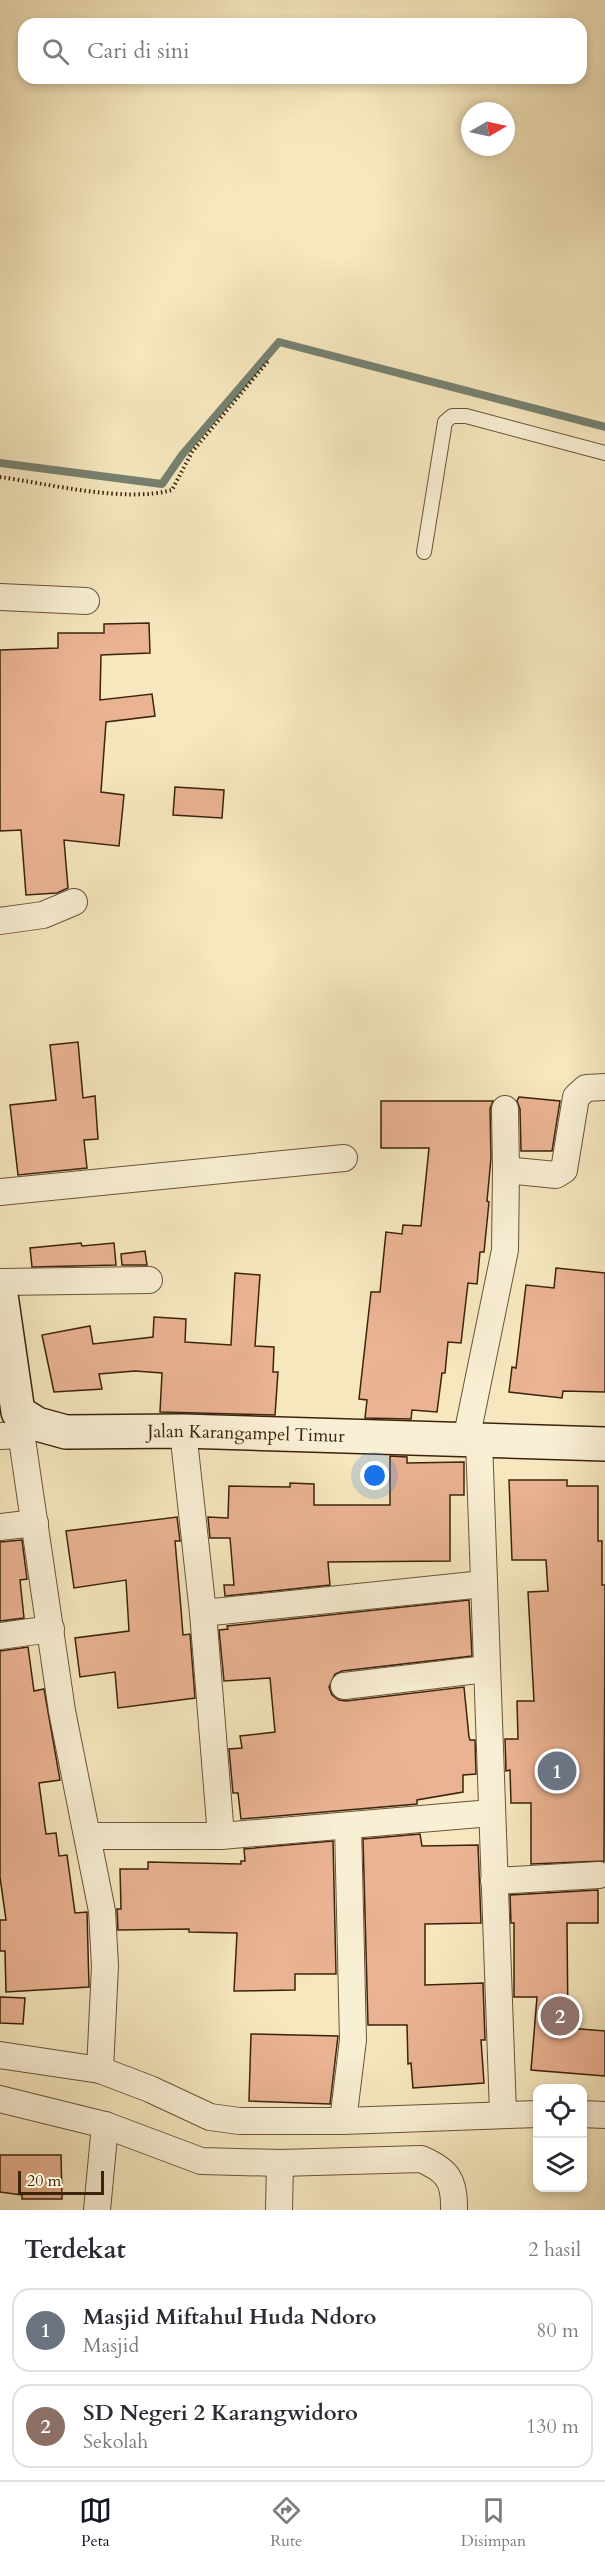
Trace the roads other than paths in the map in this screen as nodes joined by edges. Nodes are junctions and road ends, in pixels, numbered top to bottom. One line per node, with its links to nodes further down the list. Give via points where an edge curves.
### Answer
1 (605, 453): 2 (lane, via 466,416 452,416 445,422)
2 (424, 552)
3 (0, 597): 4 (street)
4 (86, 601)
5 (74, 902): 6 (street, via 43,915)
6 (0, 921)
7 (605, 1087): 10 (street, via 586,1089 576,1097 564,1170 556,1175)
8 (505, 1109): 10 (street)
9 (344, 1158): 11 (street)
10 (506, 1170): 17 (street, via 505,1250)
11 (0, 1192)
12 (149, 1280): 13 (street)
13 (0, 1282)
14 (0, 1288): 15 (street)
15 (13, 1428): 16 (street, Jalan Karangampel Timur, via 37,1424 66,1432); 19 (street)
16 (183, 1431): 17 (street, Jalan Karangampel Timur); 22 (street)
17 (473, 1441): 18 (street, Jalan Karangampel Timur); 21 (street)
18 (605, 1444)
19 (35, 1523): 20 (street); 23 (street)
20 (0, 1527)
21 (483, 1584): 22 (street); 25 (street)
22 (203, 1613): 30 (street)
23 (51, 1629): 24 (street); 29 (street, via 62,1712)
24 (0, 1636)
25 (486, 1669): 26 (street); 27 (street)
26 (344, 1686)
27 (491, 1813): 28 (street); 32 (street)
28 (348, 1826): 30 (street); 40 (street, via 352,2040)
29 (88, 1836): 30 (street); 34 (street, via 102,1911 105,1966)
30 (221, 1836)
31 (599, 1875): 32 (street)
32 (494, 1881): 36 (street)
33 (0, 2055): 34 (street)
34 (100, 2070): 40 (street, via 210,2116 239,2121)
35 (0, 2099): 41 (street)
36 (503, 2113): 37 (street); 40 (street)
37 (533, 2114)
38 (587, 2114): 39 (street)
39 (605, 2115)
40 (343, 2121)
41 (105, 2125): 42 (street, via 201,2161); 43 (street)
42 (280, 2163): 44 (street); 45 (street, via 421,2159 441,2167 452,2182)
43 (97, 2210)
44 (279, 2210)
45 (454, 2210)

